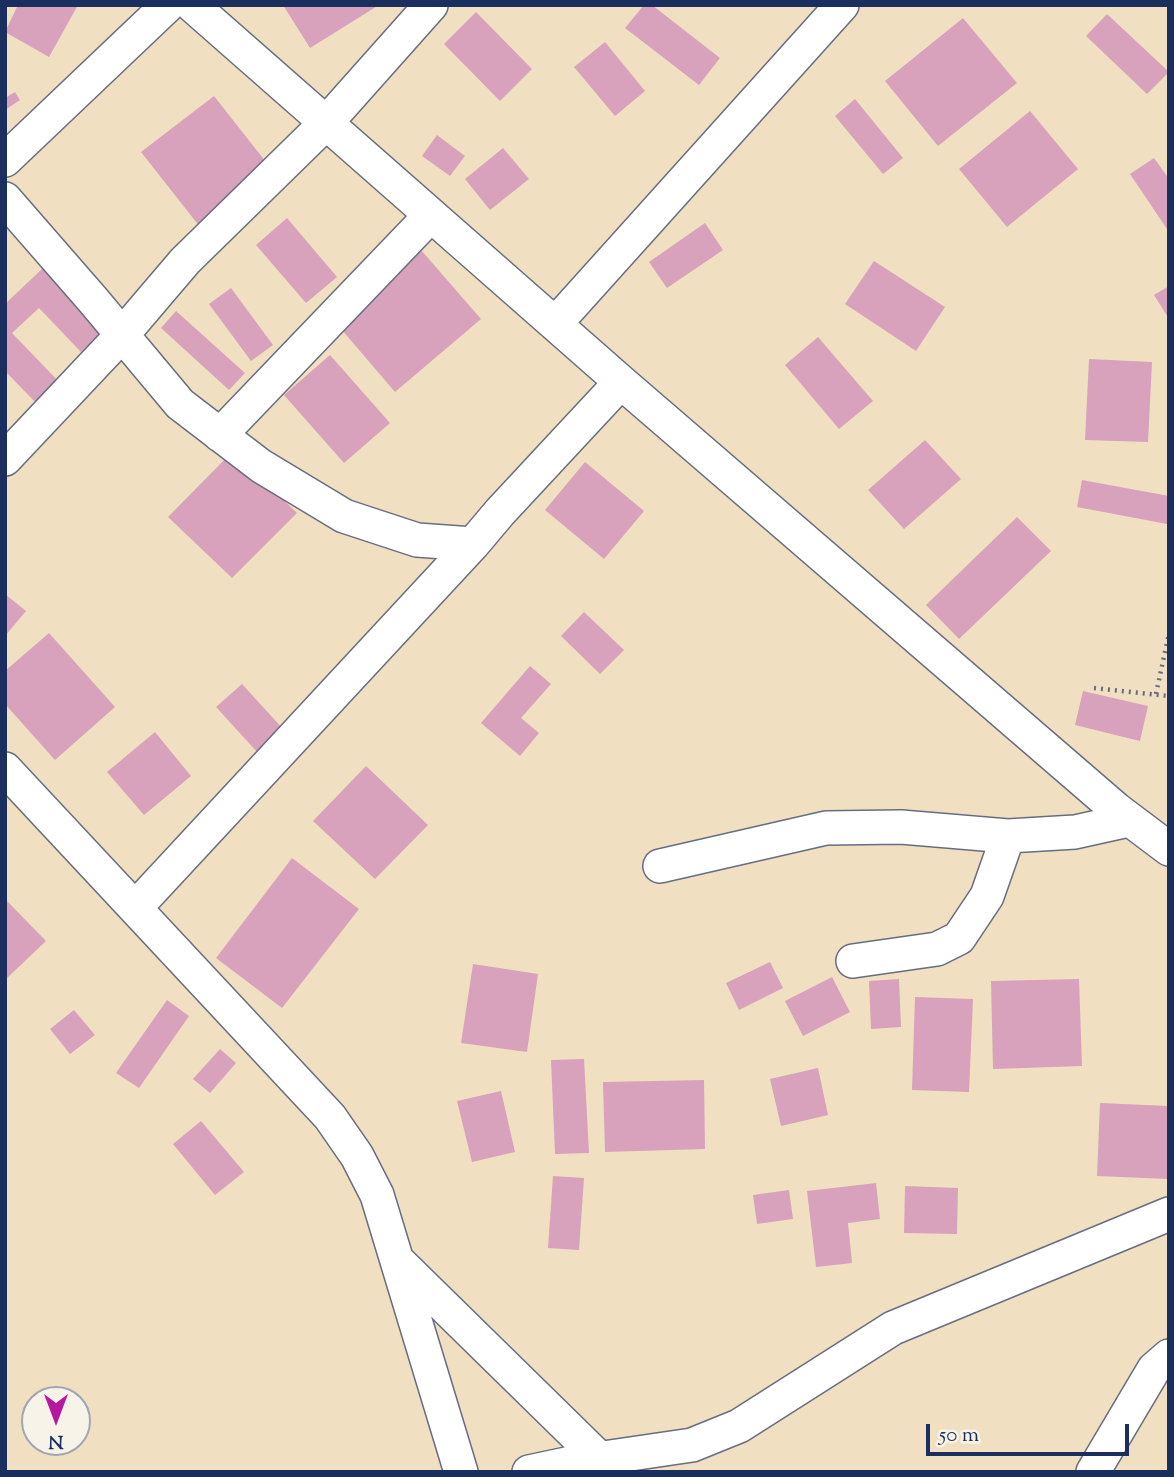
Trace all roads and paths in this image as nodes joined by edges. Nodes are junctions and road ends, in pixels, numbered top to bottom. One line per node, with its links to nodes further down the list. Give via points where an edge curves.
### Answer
1 (168, 5): 6 (street)
2 (192, 5): 5 (street)
3 (431, 5): 5 (street)
4 (842, 5): 9 (street)
5 (326, 123): 8 (street); 10 (street, via 185,261)
6 (5, 160)
7 (5, 199): 10 (street)
8 (430, 215): 9 (street); 12 (street)
9 (555, 324): 11 (street)
10 (122, 335): 12 (street, via 180,404); 13 (street)
11 (621, 382): 14 (street); 20 (street)
12 (220, 435): 14 (street, via 261,466 344,516 417,540)
13 (5, 459)
14 (473, 544): 24 (street)
15 (1169, 633): 17 (path)
16 (1094, 688): 17 (path)
17 (1156, 694): 18 (path)
18 (1169, 696)
19 (5, 769): 24 (street)
20 (1129, 820): 21 (street, via 1075,832); 22 (street)
21 (1008, 836): 23 (street, via 901,827 826,828); 25 (street, via 987,896 959,938 937,949)
22 (1169, 849)
23 (660, 866)
24 (136, 907): 27 (street, via 330,1117 358,1156 377,1195)
25 (853, 961)
26 (1169, 1214): 29 (street, via 893,1328 739,1426 692,1445)
27 (397, 1260): 29 (street); 30 (street)
28 (1169, 1356): 32 (street, via 1154,1369)
29 (600, 1459): 31 (street)
30 (461, 1472)
31 (528, 1472)
32 (1093, 1472)

